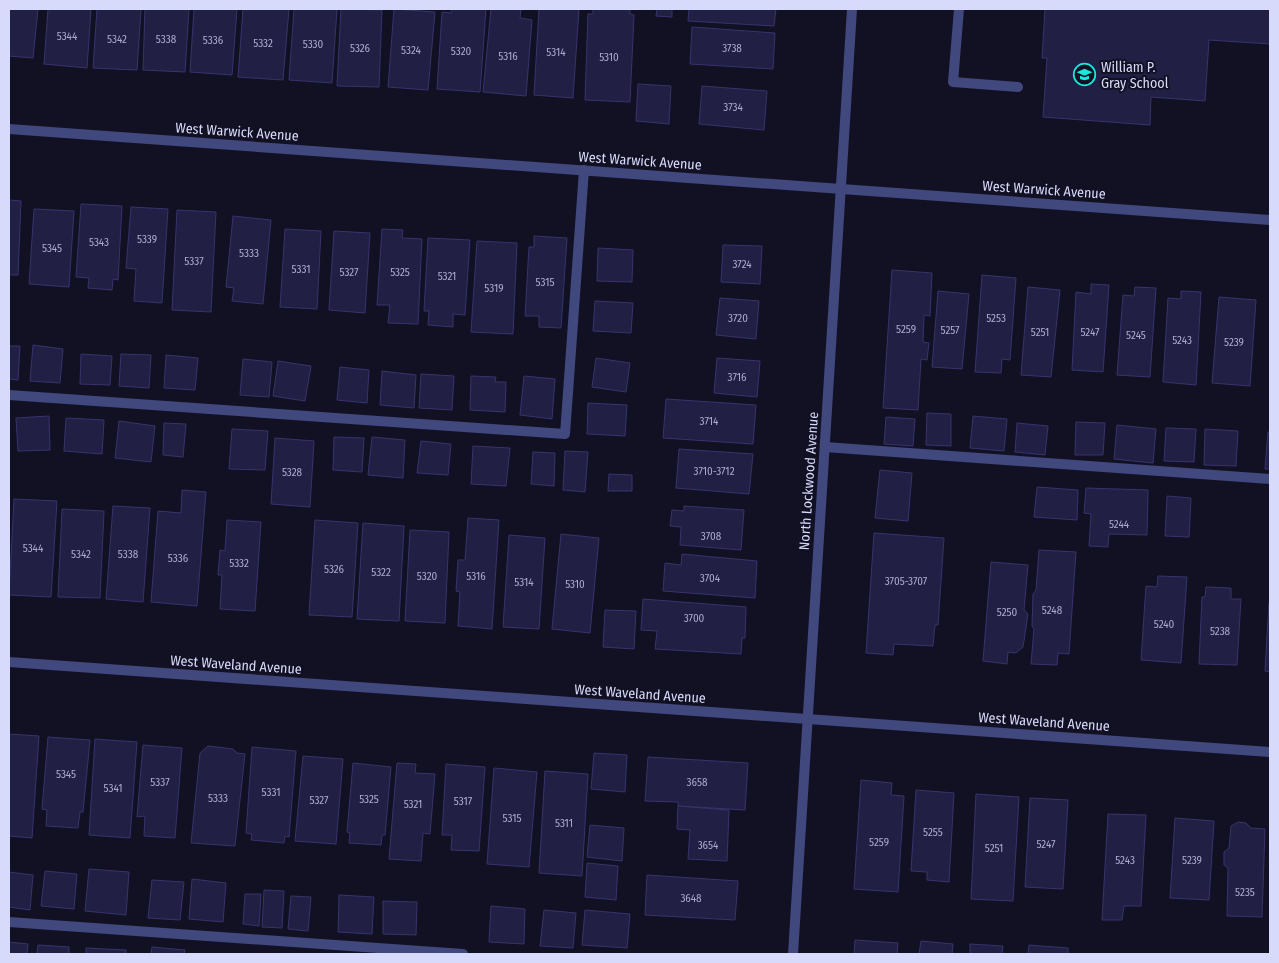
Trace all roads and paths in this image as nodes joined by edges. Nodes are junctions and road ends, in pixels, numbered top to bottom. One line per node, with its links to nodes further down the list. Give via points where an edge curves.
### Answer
1 (852, 9): 6 (street, North Lockwood Avenue)
2 (959, 9): 3 (street, via 954,82)
3 (1018, 86)
4 (9, 129): 5 (street, West Warwick Avenue)
5 (584, 170): 6 (street, West Warwick Avenue); 8 (street, via 564,434)
6 (841, 189): 7 (street, West Warwick Avenue); 9 (street, North Lockwood Avenue)
7 (1270, 220)
8 (9, 395)
9 (824, 447): 10 (street); 12 (street, North Lockwood Avenue)
10 (1270, 479)
11 (9, 662): 12 (street, West Waveland Avenue)
12 (808, 719): 13 (street, West Waveland Avenue); 16 (street, North Lockwood Avenue)
13 (1270, 752)
14 (9, 922): 15 (street)
15 (464, 954)
16 (792, 954)

